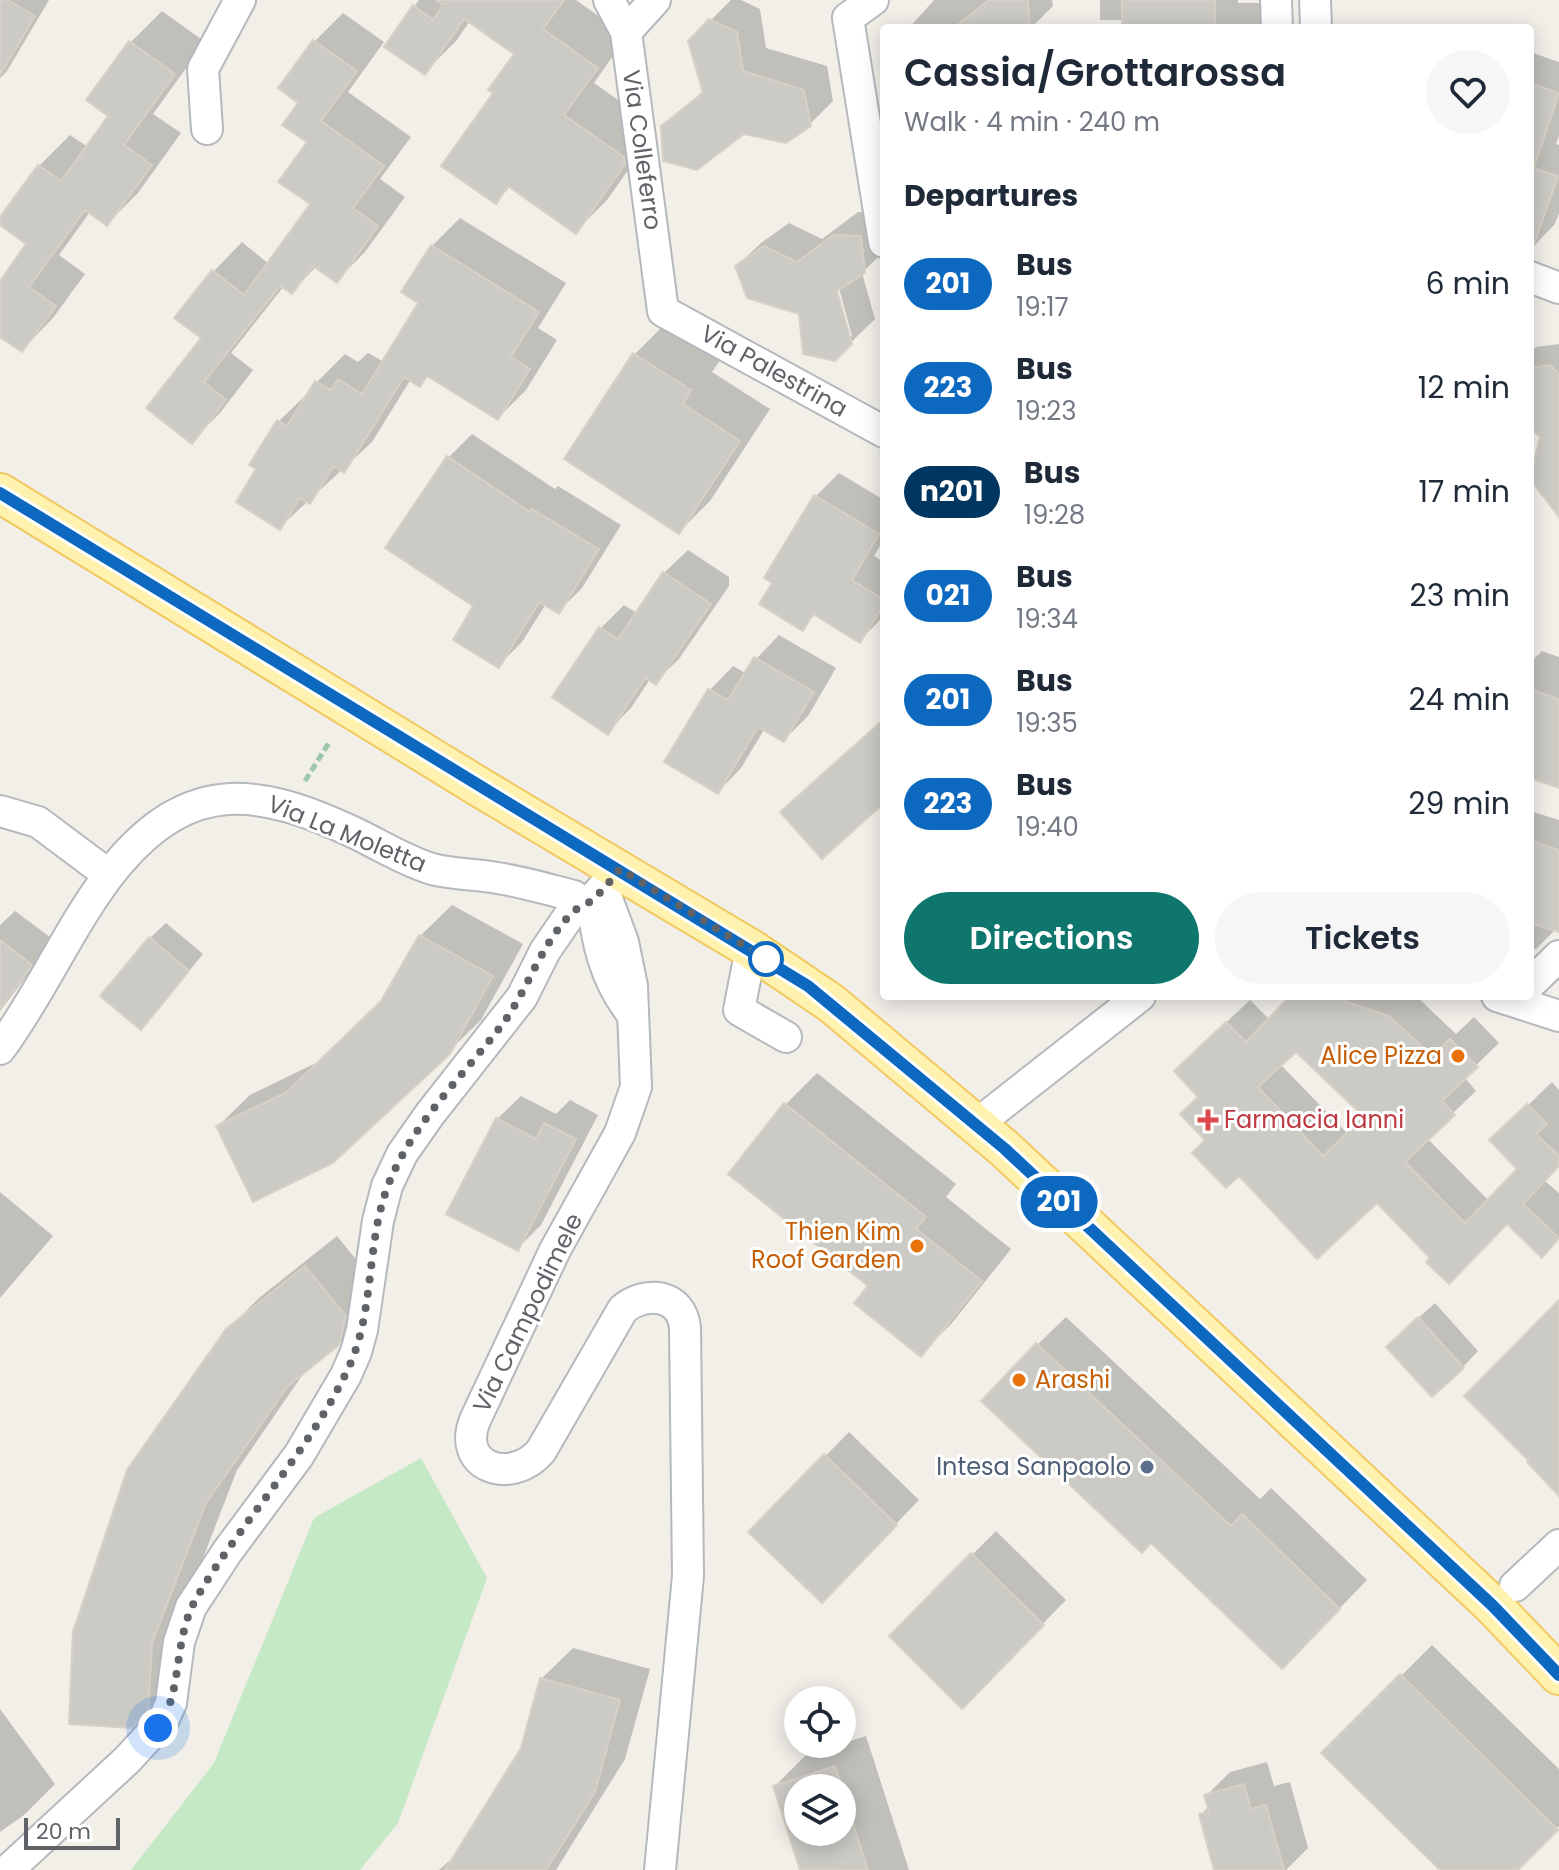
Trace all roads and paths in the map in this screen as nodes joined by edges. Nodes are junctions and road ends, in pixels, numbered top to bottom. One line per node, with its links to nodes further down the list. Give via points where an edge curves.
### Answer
1 (240, 0): 10 (street, via 203,69)
2 (609, 0): 9 (street)
3 (655, 0): 9 (street)
4 (873, 0): 11 (street, via 848,18)
5 (1276, 0): 7 (street)
6 (1315, 0): 8 (street)
7 (1277, 24)
8 (1316, 24)
9 (626, 32): 14 (street, Via Colleferro)
10 (207, 129)
11 (880, 217)
12 (1534, 279): 13 (street)
13 (1559, 288)
14 (663, 311): 15 (street, Via Palestrina)
15 (880, 430)
16 (0, 493): 21 (main road, via 580,847)
17 (330, 741): 18 (path)
18 (288, 806): 20 (street, Via La Moletta, via 245,797 201,803 152,831); 21 (street, Via La Moletta, via 432,869)
19 (0, 811): 20 (street, via 38,822)
20 (109, 875): 29 (street, Via La Moletta)
21 (592, 893): 22 (main road); 34 (street, via 545,951 515,1007 402,1154 378,1221 356,1352 299,1455 191,1607 163,1721); 35 (street, Via Campodimele, via 600,948 613,988 632,1013 636,1087 626,1119 555,1250 471,1438 477,1456 488,1466 506,1470 528,1464 541,1451 623,1309 638,1300 660,1299 682,1312 688,1576)
22 (751, 949): 28 (street, via 739,1010); 30 (main road, via 831,1003)
23 (1559, 956): 24 (street)
24 (1534, 978)
25 (1135, 1000): 30 (street)
26 (1527, 1000): 27 (street)
27 (1559, 1016)
28 (786, 1037)
29 (0, 1049)
30 (977, 1124): 33 (main road, via 1493,1606)
31 (1559, 1545): 32 (street)
32 (1515, 1586)
33 (1559, 1675)
34 (8, 1870)
35 (660, 1870)

